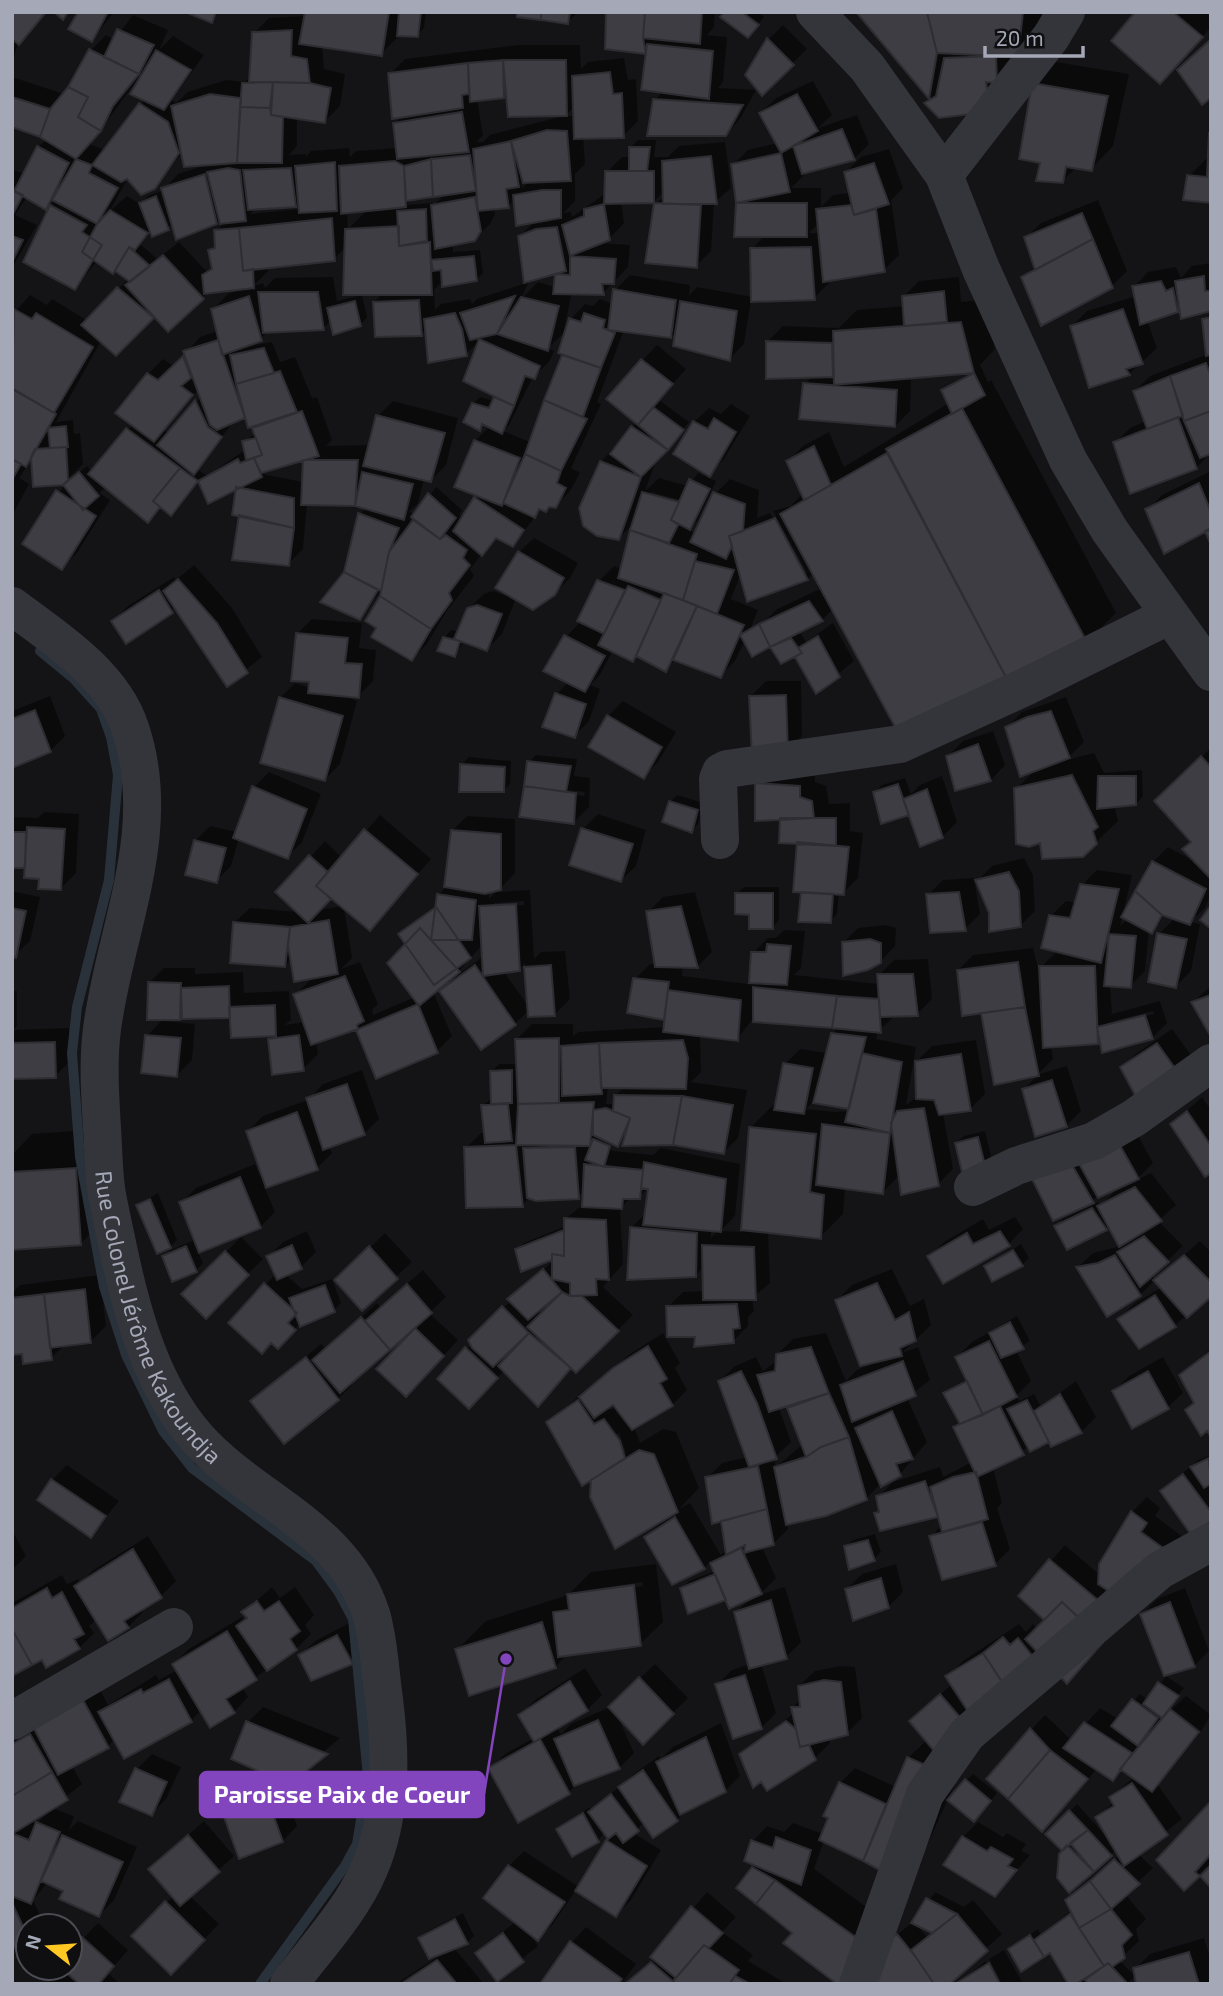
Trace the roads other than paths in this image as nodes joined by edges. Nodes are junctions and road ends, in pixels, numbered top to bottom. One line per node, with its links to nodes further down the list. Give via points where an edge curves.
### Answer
1 (815, 12): 3 (street, via 867,67)
2 (1066, 12): 3 (street)
3 (944, 175): 5 (street, via 981,269 1068,460 1110,531)
4 (12, 606): 13 (street, Rue Colonel Jérôme Kakoundja, via 68,648 104,685 130,726 139,771 138,866 103,1026 99,1073 106,1193 132,1311 162,1383 199,1440 330,1543 352,1574 371,1614 384,1704 388,1793 382,1831 369,1871)
5 (1170, 615): 6 (street); 7 (street, via 900,744 727,769 718,779)
6 (1211, 672)
7 (720, 841)
8 (1211, 1063): 9 (street, via 1134,1118 1094,1140)
9 (973, 1186)
10 (1211, 1542): 14 (street, via 1160,1570 967,1734 925,1794)
11 (174, 1627): 12 (street)
12 (12, 1721)
13 (289, 1984)
14 (858, 1984)

